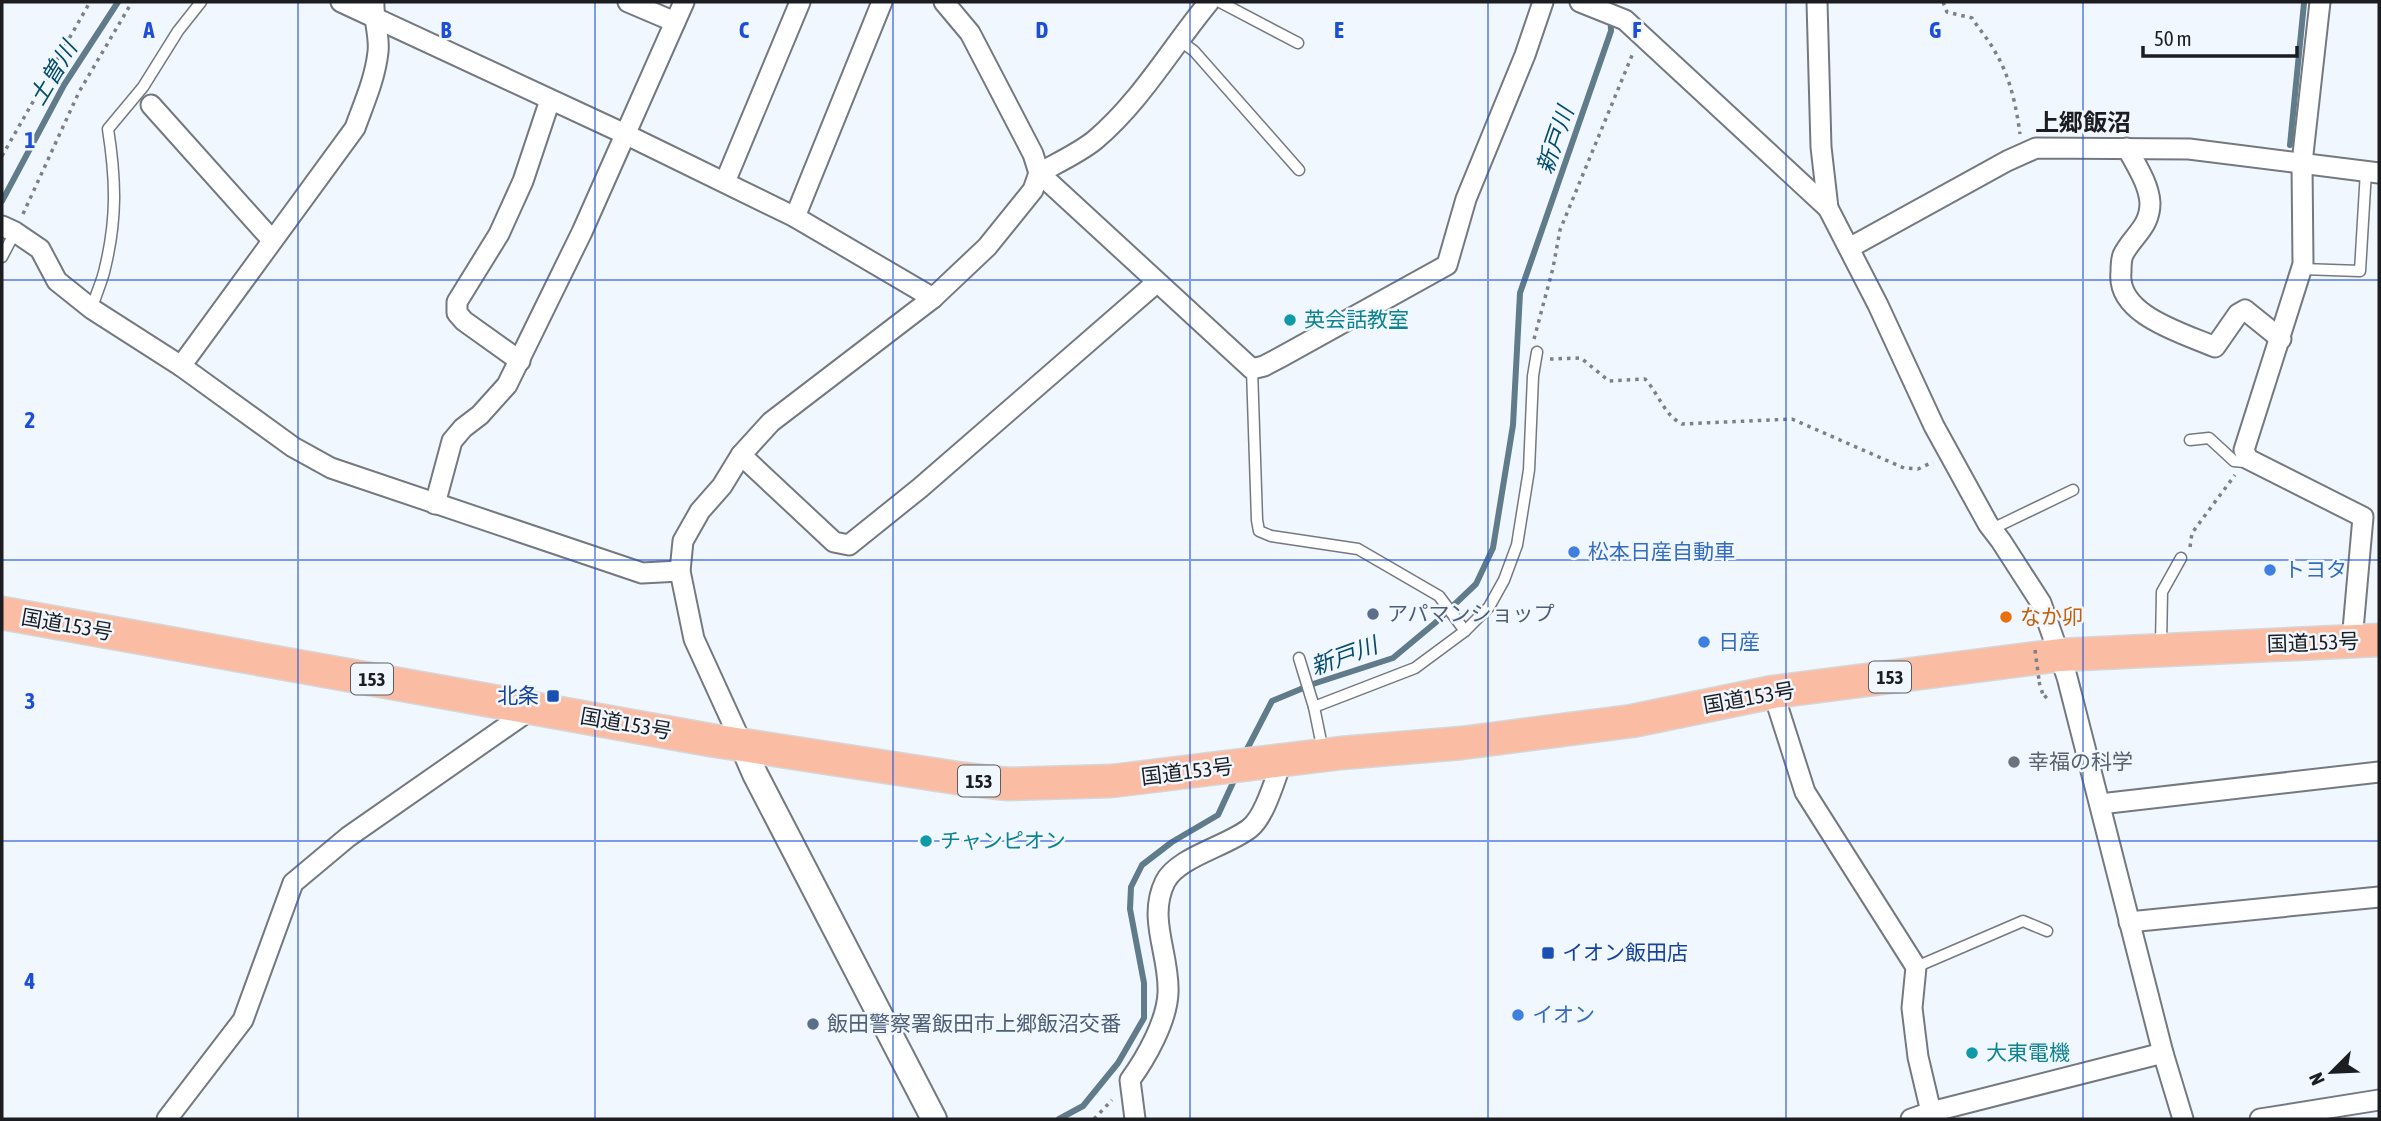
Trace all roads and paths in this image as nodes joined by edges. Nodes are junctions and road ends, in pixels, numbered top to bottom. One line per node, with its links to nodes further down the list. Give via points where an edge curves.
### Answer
1 (90, 2): 28 (path)
2 (132, 2): 36 (path)
3 (201, 2): 43 (lane, via 108,130 116,213)
4 (341, 2): 17 (street)
5 (628, 2): 19 (street)
6 (684, 2): 19 (street)
7 (800, 2): 33 (street)
8 (881, 2): 35 (street)
9 (1209, 2): 21 (street)
10 (1220, 2): 22 (lane)
11 (1543, 2): 48 (street, via 1466,199 1447,265)
12 (1817, 2): 34 (street, via 1821,147)
13 (1943, 2): 27 (path, via 1947,12 1972,18 2001,62 2015,99)
14 (2320, 2): 29 (street)
15 (950, 4): 32 (street, via 970,33)
16 (1587, 4): 18 (street)
17 (374, 10): 23 (street); 37 (street, via 378,50 370,90 355,128)
18 (1624, 14): 20 (street)
19 (675, 22): 25 (street)
20 (1641, 35): 34 (street); 45 (path, via 1560,230 1534,340)
21 (1179, 39): 30 (lane); 32 (street, via 1138,98 1094,141)
22 (1298, 43)
23 (550, 100): 25 (street); 46 (street, via 523,181 499,234 457,302 457,313 464,321)
24 (151, 105): 37 (street)
25 (625, 134): 33 (street); 46 (street)
26 (2127, 148): 27 (street, via 2036,148); 29 (street, via 2189,149); 44 (street, via 2150,200 2143,228 2123,256 2120,276 2127,300 2139,312 2215,347 2245,310)
27 (2023, 153): 38 (street)
28 (2, 156)
29 (2302, 163): 31 (street); 40 (street)
30 (1299, 170)
31 (2373, 172): 40 (lane, via 2360,271)
32 (1039, 173): 41 (street); 42 (street, via 1033,190 987,247)
33 (724, 182): 35 (street)
34 (1828, 208): 38 (street)
35 (795, 217): 42 (street)
36 (8, 229): 39 (lane); 43 (street, via 40,249 57,281)
37 (272, 240): 47 (street)
38 (1849, 248): 51 (street)
39 (2, 257)
40 (2302, 269): 44 (street)
41 (1157, 283): 48 (street); 50 (street, via 849,545 834,542)
42 (933, 298): 50 (street, via 771,422)
43 (92, 309): 47 (street)
44 (2281, 339): 52 (street, via 2244,450)
45 (1537, 352): 51 (path, via 1546,359 1581,358 1609,381 1645,379 1682,424 1792,419 1904,468 1918,469); 59 (lane, via 1529,470 1517,545 1489,607)
46 (520, 361): 54 (street, via 507,385 452,442)
47 (181, 366): 54 (street, via 245,415 331,468)
48 (1252, 369): 59 (lane, via 1259,531 1358,549 1439,596)
49 (2190, 440): 52 (lane, via 2209,438 2234,461)
50 (741, 454): 57 (street, via 683,541)
51 (1949, 454): 55 (street)
52 (2246, 460): 56 (path, via 2192,533); 60 (street, via 2363,517)
53 (2073, 490): 55 (lane)
54 (435, 504): 57 (street, via 642,573)
55 (1992, 529): 63 (street, via 2040,603)
56 (2185, 556): 61 (lane, via 2162,592)
57 (680, 571): 67 (street, via 694,639)
58 (2, 613): 66 (highway, 国道153号 / 153)
59 (1465, 631): 65 (lane, via 1415,668)
60 (2366, 641): 61 (highway, 国道153号 / 153)
61 (2161, 649): 63 (highway, 国道153号 / 153)
62 (1298, 658): 65 (lane)
63 (2046, 659): 63 (path, bridge, via 2039,680 2044,698 2049,696); 64 (highway, 国道153号 / 153); 71 (street)
64 (1773, 692): 68 (highway, 国道153号 / 153, via 1632,721); 75 (street, via 1805,792)
65 (1313, 703): 68 (lane)
66 (533, 708): 67 (highway, 国道153号 / 153); 79 (street, via 348,836 293,883 243,1020)
67 (742, 744): 69 (highway, 国道153号 / 153, via 1008,784 1112,781); 80 (street)
68 (1324, 755): 69 (highway, 国道153号 / 153)
69 (1274, 762): 81 (street, via 1261,813 1252,828 1183,865 1166,880 1157,917 1168,993 1157,1034 1130,1080)
70 (2379, 772): 71 (street)
71 (2100, 804): 73 (street)
72 (2379, 897): 73 (street)
73 (2129, 922): 76 (street)
74 (2047, 931): 75 (lane, via 2023,921)
75 (1916, 967): 78 (street, via 1912,1008 1918,1057)
76 (2163, 1054): 78 (street); 83 (street)
77 (2379, 1100): 84 (street)
78 (1934, 1116): 82 (street)
79 (167, 1119)
80 (934, 1119)
81 (1135, 1119)
82 (1911, 1119)
83 (2183, 1119)
84 (2260, 1119)

